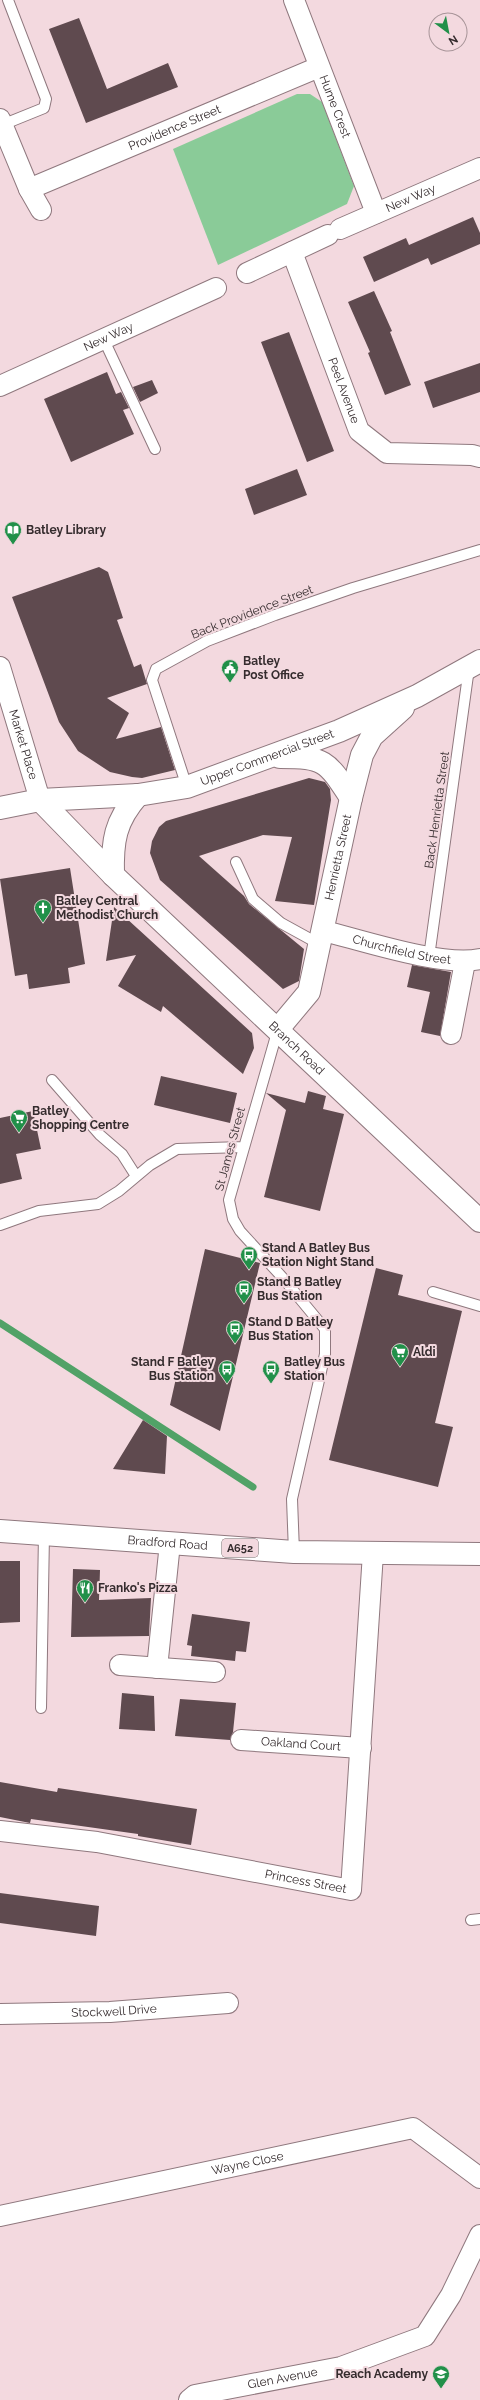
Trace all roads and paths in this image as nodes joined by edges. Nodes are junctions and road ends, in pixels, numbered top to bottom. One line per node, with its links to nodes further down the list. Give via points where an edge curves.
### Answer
1 (8, 0): 4 (lane, via 46,99 44,108)
2 (294, 0): 3 (street, Hume Crest)
3 (320, 67): 6 (street, Providence Street); 8 (street, Hume Crest)
4 (1, 122): 6 (street)
5 (480, 168): 8 (street, New Way)
6 (29, 189): 7 (street)
7 (41, 210)
8 (376, 213): 9 (street, New Way)
9 (292, 252): 10 (street, New Way); 15 (street, Peel Avenue, via 359,431 387,453)
10 (247, 273)
11 (216, 288): 12 (street, New Way)
12 (104, 340): 13 (street, New Way); 14 (lane)
13 (0, 386)
14 (155, 449)
15 (477, 452)
16 (480, 550): 21 (lane, Back Providence Street, via 353,588 275,615 207,641 156,669 152,680)
17 (475, 664): 19 (street, Upper Commercial Street); 29 (lane, Back Henrietta Street)
18 (0, 667): 24 (street, Market Place)
19 (417, 696): 20 (street, Upper Commercial Street); 23 (street, Henrietta Street, via 372,736 362,755)
20 (272, 758): 21 (street, Upper Commercial Street); 23 (street, via 308,758 331,767)
21 (187, 787): 22 (street, Upper Commercial Street)
22 (138, 795): 24 (street, Upper Commercial Street); 27 (street, via 125,809 118,824 113,852)
23 (351, 798): 28 (street, Henrietta Street)
24 (40, 800): 25 (street, Upper Commercial Street); 27 (street, Branch Road)
25 (0, 808)
26 (236, 862): 28 (lane, via 253,899 281,923)
27 (113, 875): 31 (street, Branch Road)
28 (322, 938): 29 (street, Churchfield Street); 31 (street, Henrietta Street, via 309,992)
29 (429, 957): 30 (street, Churchfield Street)
30 (473, 961): 32 (street)
31 (278, 1030): 34 (lane, St James Street); 36 (street, Branch Road)
32 (451, 1034)
33 (52, 1080): 35 (lane, via 100,1135 122,1154)
34 (243, 1147): 35 (lane, via 177,1149); 43 (lane, St James Street, via 229,1200 233,1219 240,1232 325,1329 325,1354 292,1499)
35 (136, 1176): 37 (lane, via 98,1204 39,1211)
36 (480, 1221)
37 (0, 1225)
38 (433, 1292): 39 (lane)
39 (480, 1306)
40 (0, 1531): 41 (street, Bradford Road / A652)
41 (44, 1534): 42 (street, Bradford Road / A652); 49 (lane)
42 (170, 1543): 43 (street, Bradford Road / A652); 47 (street)
43 (294, 1552): 44 (street, Bradford Road / A652)
44 (372, 1554): 45 (street, Bradford Road / A652); 51 (street, Princess Street)
45 (480, 1554)
46 (120, 1665): 47 (street)
47 (158, 1668): 48 (street)
48 (215, 1672)
49 (41, 1708)
50 (241, 1740): 51 (street, Oakland Court)
51 (361, 1748): 52 (street, Princess Street, via 350,1890 97,1842)
52 (0, 1831)
53 (228, 2004): 54 (street, Stockwell Drive, via 110,2012)
54 (0, 2014)
55 (480, 2178): 56 (street, Wayne Close, via 413,2128)
56 (0, 2216)
57 (480, 2235): 58 (street, Glen Avenue, via 451,2295 425,2336 341,2367 195,2395)
58 (190, 2400)

